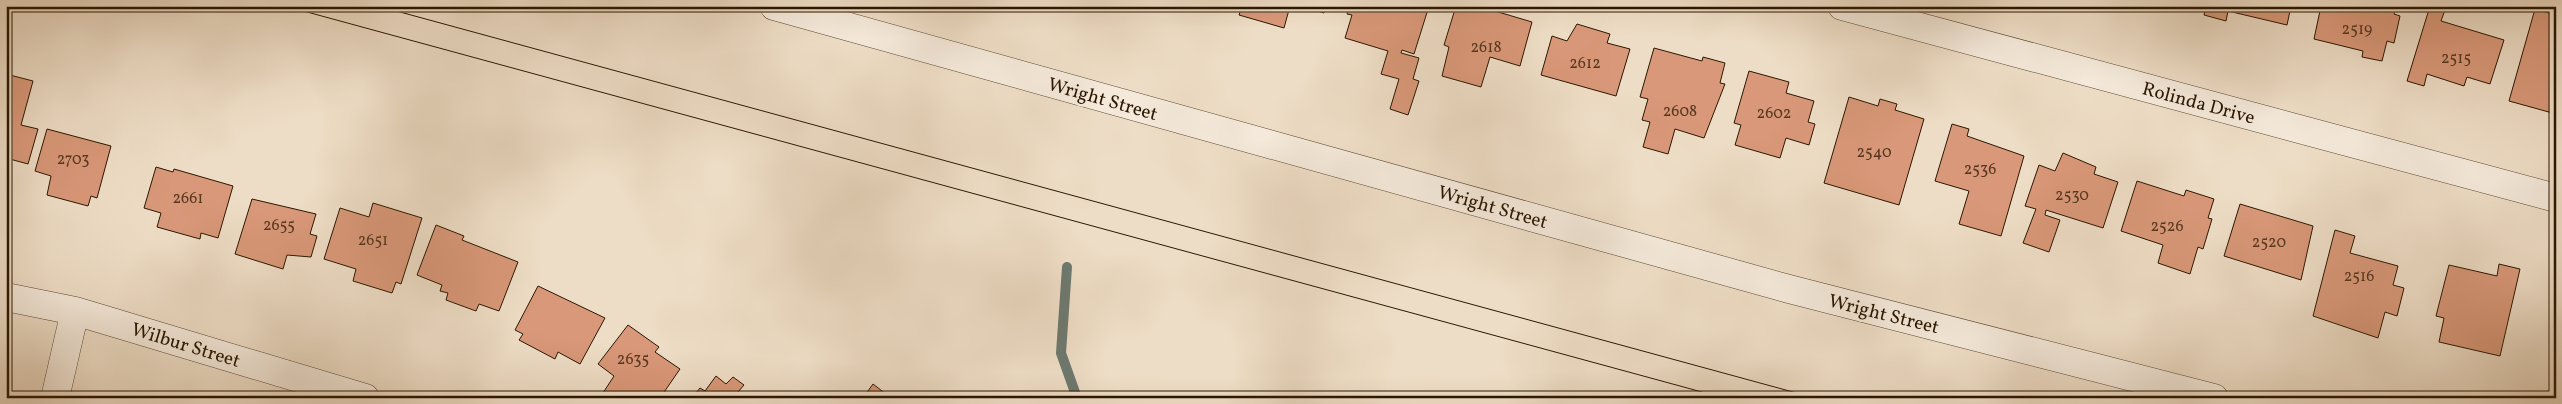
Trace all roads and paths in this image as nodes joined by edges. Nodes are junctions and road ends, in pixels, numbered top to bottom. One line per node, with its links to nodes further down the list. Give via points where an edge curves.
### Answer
1 (774, 6): 8 (street, Wright Street, via 1789,289)
2 (1842, 6): 3 (street, Rolinda Drive)
3 (2556, 198)
4 (6, 298): 5 (street, Wilbur Street)
5 (75, 311): 6 (street); 7 (street, Wilbur Street)
6 (55, 398)
7 (364, 398)
8 (2214, 398)

